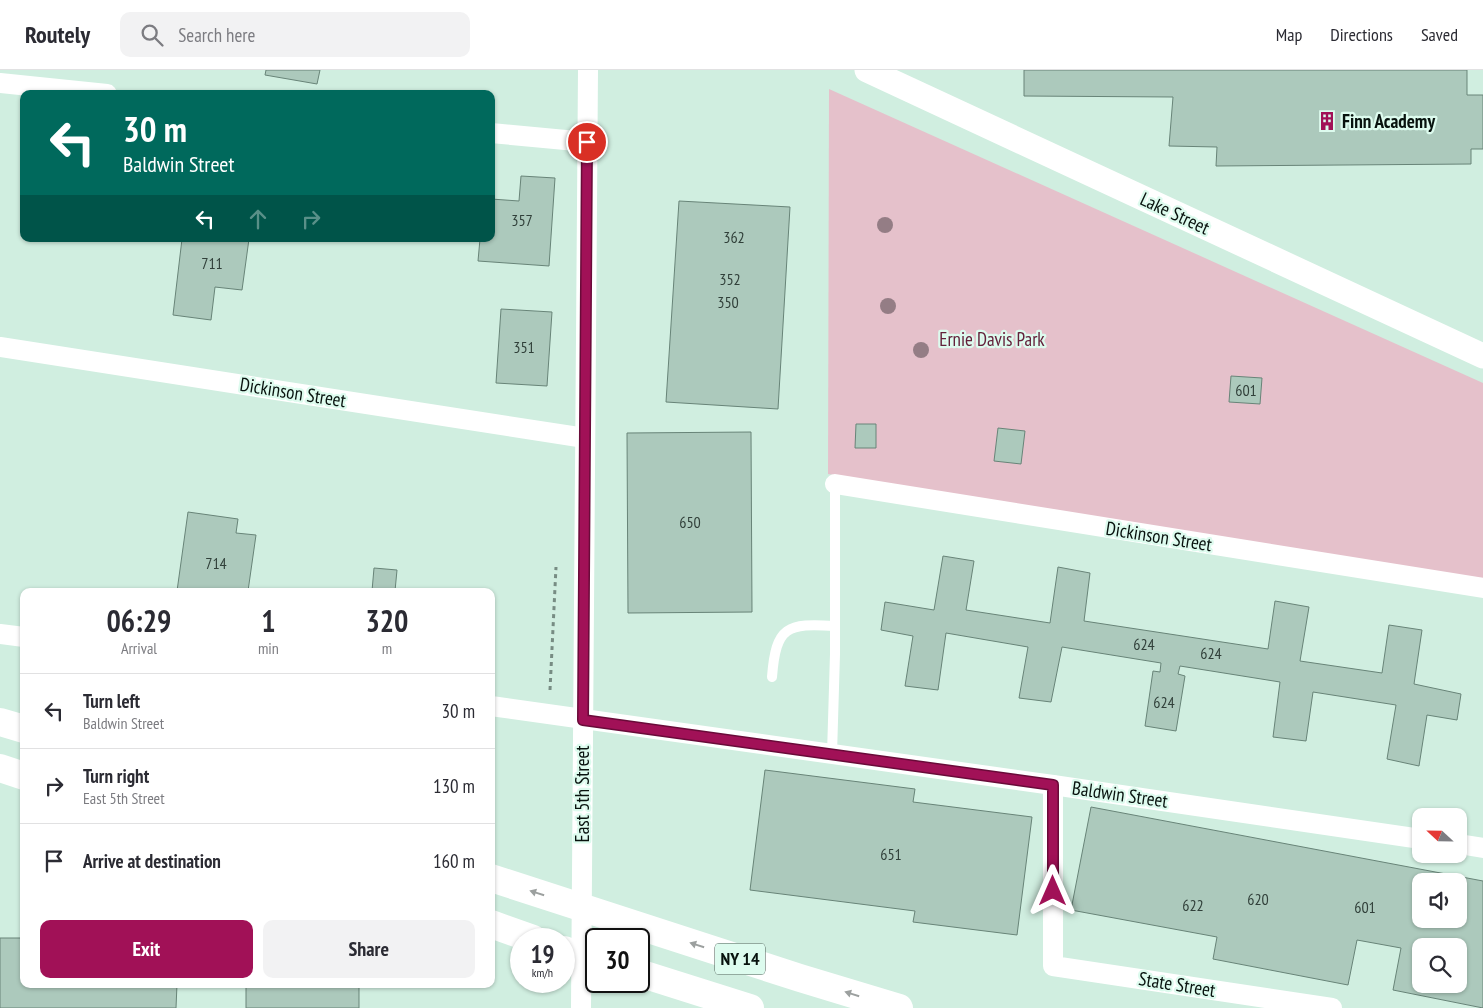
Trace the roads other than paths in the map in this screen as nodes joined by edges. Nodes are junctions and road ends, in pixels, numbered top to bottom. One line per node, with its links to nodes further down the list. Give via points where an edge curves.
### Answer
1 (588, 70): 6 (street, East 5th Street)
2 (867, 70): 8 (street, Lake Street)
3 (0, 83): 4 (street)
4 (67, 90)
5 (495, 133): 6 (street)
6 (587, 142): 9 (street, East 5th Street)
7 (0, 347): 9 (street, Dickinson Street)
8 (1483, 356)
9 (585, 438): 17 (street, East 5th Street)
10 (835, 484): 11 (street, Dickinson Street); 12 (lane)
11 (1483, 588)
12 (835, 626): 15 (lane, via 802,624 791,628 779,639); 20 (lane)
13 (0, 634): 14 (street)
14 (20, 636)
15 (772, 677)
16 (495, 707): 17 (street, Baldwin Street)
17 (583, 720): 20 (street, Baldwin Street); 28 (street, East 5th Street)
18 (0, 722): 19 (main road)
19 (20, 728)
20 (832, 754): 23 (street, Baldwin Street)
21 (0, 768): 22 (main road)
22 (20, 775)
23 (1053, 785): 24 (street, Baldwin Street); 36 (street, State Street, via 1053,966)
24 (1412, 838)
25 (1468, 846): 26 (street)
26 (1483, 848)
27 (495, 879): 28 (main road, NY 14, one-way to 27)
28 (582, 908): 31 (street, East 5th Street); 35 (main road, NY 14, one-way to 28)
29 (495, 925): 30 (main road)
30 (510, 931)
31 (580, 955): 33 (street, East 5th Street)
32 (650, 977): 34 (main road, NY 14)
33 (580, 1008)
34 (750, 1008)
35 (899, 1008)
36 (1332, 1008)

